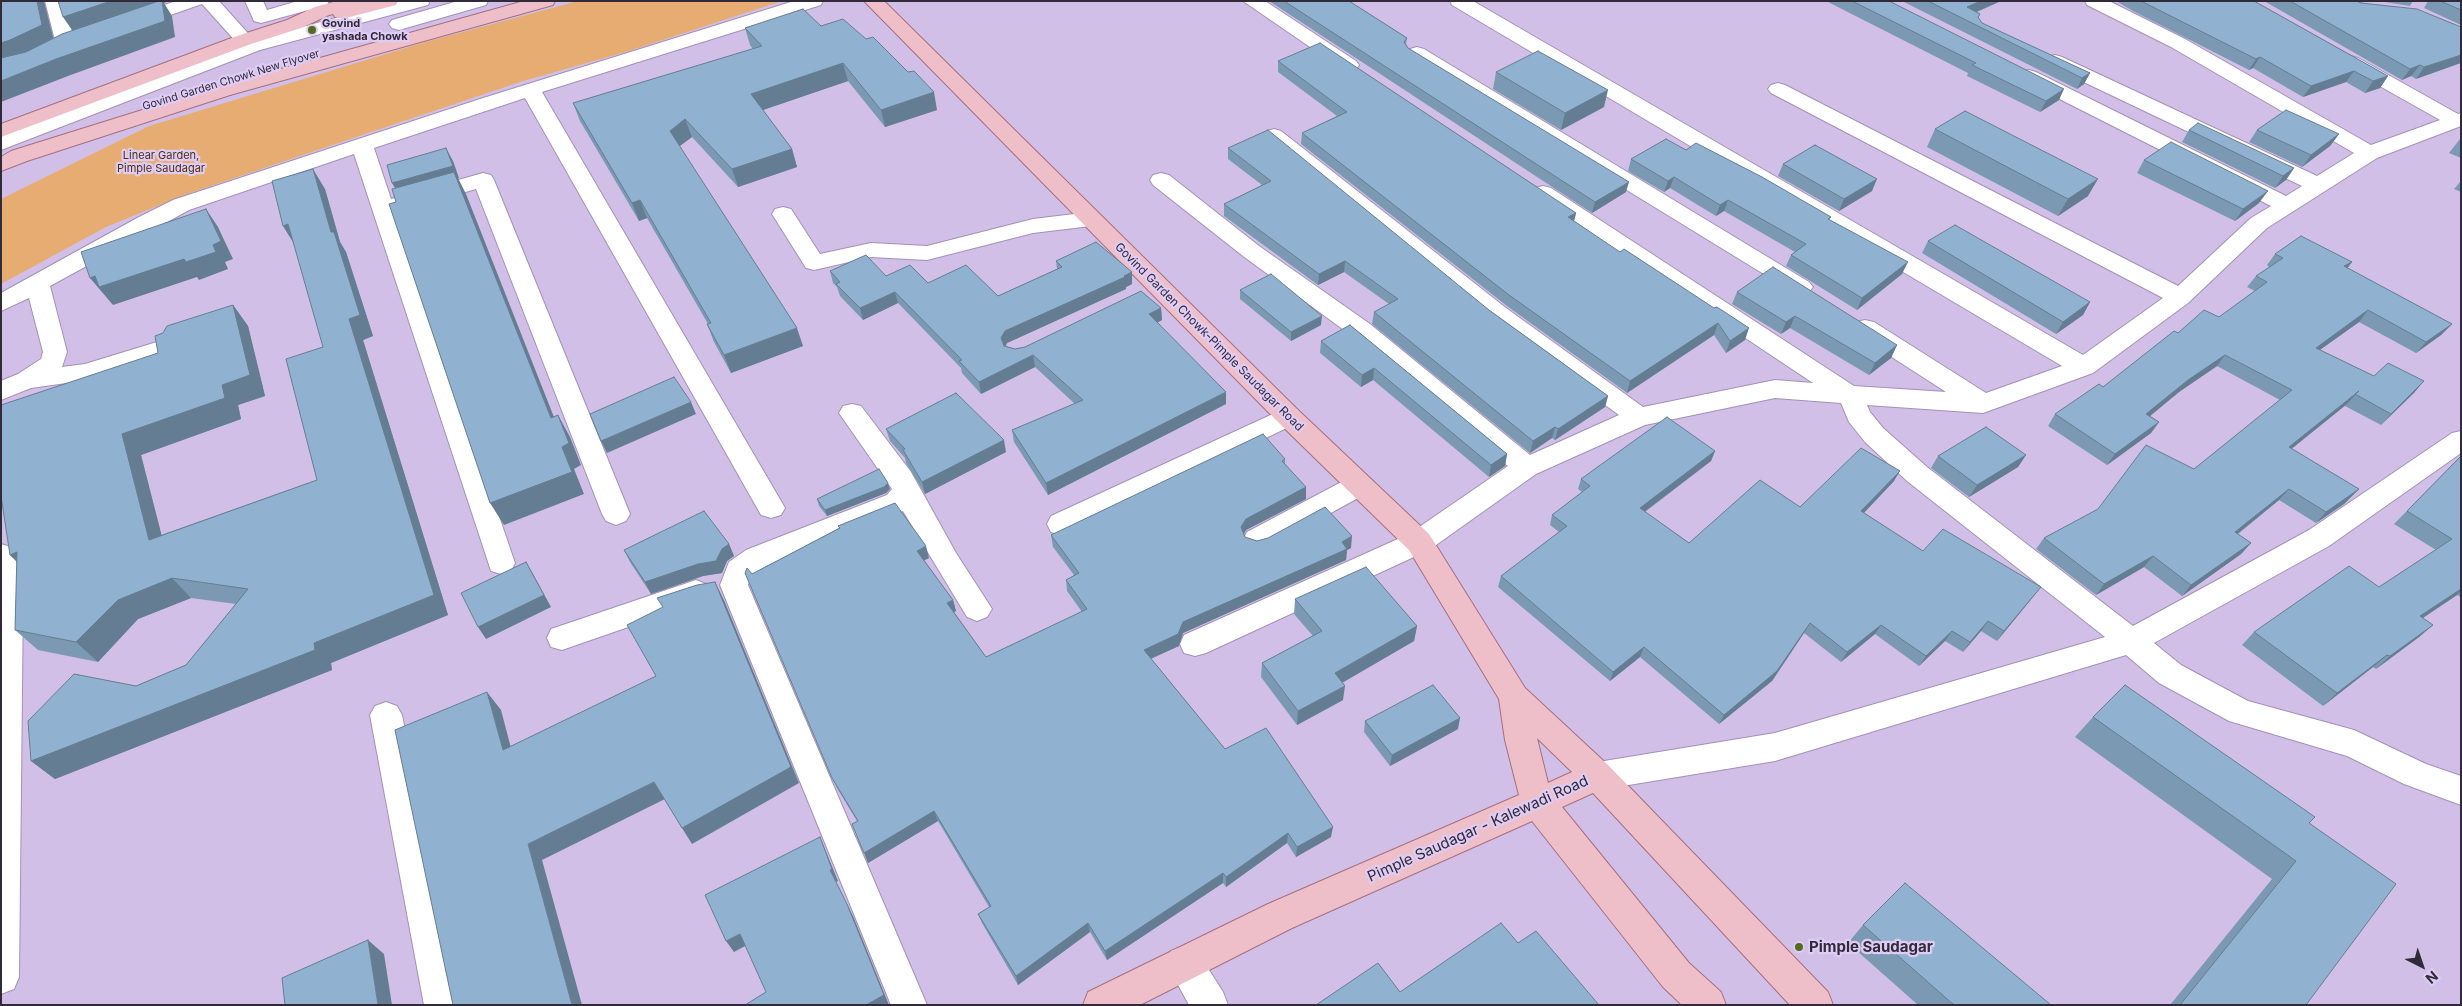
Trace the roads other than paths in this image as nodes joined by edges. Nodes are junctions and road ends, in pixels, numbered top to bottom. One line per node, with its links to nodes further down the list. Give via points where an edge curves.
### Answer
1 (54, 1): 21 (street)
2 (196, 1): 18 (street)
3 (209, 1): 20 (street)
4 (254, 1): 5 (street, via 261,17)
5 (320, 1)
6 (359, 1): 17 (main road)
7 (389, 1): 17 (main road)
8 (421, 1): 28 (street, via 253,46)
9 (479, 1): 28 (street)
10 (506, 1): 37 (main road, Govind Garden Chowk New Flyover, via 145,106)
11 (546, 1): 37 (main road, via 223,91)
12 (814, 1): 29 (street)
13 (873, 1): 44 (main road, Govind Garden Chowk-Pimple Saudagar Road)
14 (1252, 1): 27 (street)
15 (1459, 1): 52 (street)
16 (2094, 1): 36 (street, via 2178,43)
17 (294, 24): 20 (main road)
18 (112, 29)
19 (84, 38): 21 (street)
20 (244, 40): 32 (main road)
21 (66, 44): 23 (street)
22 (1415, 52): 48 (street)
23 (48, 53)
24 (2038, 53): 40 (street)
25 (2338, 54): 31 (street)
26 (2014, 68): 41 (street)
27 (1368, 78)
28 (155, 85): 34 (street)
29 (539, 88): 35 (street); 45 (street); 64 (street)
30 (1778, 89): 47 (street)
31 (2458, 120): 36 (street)
32 (1, 131)
33 (1274, 135): 59 (street, via 1497,314)
34 (1, 144)
35 (362, 145): 42 (street); 46 (street, via 181,205)
36 (2369, 153): 40 (street)
37 (10, 161)
38 (1161, 180): 61 (street, via 1361,330)
39 (1526, 182): 55 (street)
40 (2318, 186): 41 (street)
41 (2287, 205): 47 (street, via 2259,223)
42 (383, 208): 65 (street, via 483,180); 70 (street)
43 (783, 214): 44 (street, via 814,263 871,250 927,253 1033,226)
44 (1091, 219): 58 (main road, Govind Garden Chowk-Pimple Saudagar Road, via 1149,289)
45 (635, 237)
46 (37, 283): 49 (street); 53 (street, via 55,352 52,363)
47 (2180, 298): 52 (street)
48 (1822, 300)
49 (1, 303)
50 (1846, 316): 56 (street)
51 (170, 346): 53 (street, via 86,373)
52 (2084, 367): 56 (street)
53 (28, 380): 54 (street)
54 (1, 391)
55 (1851, 396): 56 (street); 59 (street, via 1775,389); 74 (street, via 1858,415 1874,435 1917,474)
56 (1983, 404)
57 (852, 413): 63 (street, via 901,479)
58 (1288, 416): 62 (main road, Govind Garden Chowk-Pimple Saudagar Road); 66 (street)
59 (1639, 417): 61 (street)
60 (2461, 440): 74 (street, via 2319,538)
61 (1527, 467): 68 (street)
62 (1359, 485): 67 (street); 68 (main road, Govind Garden Chowk-Pimple Saudagar Road)
63 (906, 491): 71 (street, via 897,502 756,558 739,570); 72 (street)
64 (771, 508)
65 (616, 514)
66 (1061, 524)
67 (1257, 540)
68 (1419, 542): 75 (street); 76 (main road, Govind Garden Chowk-Pimple Saudagar Road)
69 (1, 555): 82 (street, via 8,596)
70 (501, 563)
71 (734, 585): 73 (street, via 704,590); 84 (street)
72 (977, 609)
73 (562, 638)
74 (2132, 641): 78 (street, via 1783,745); 79 (street, via 2170,674 2240,712 2354,744 2415,774)
75 (1195, 644)
76 (1514, 697): 78 (main road); 80 (main road)
77 (386, 715): 83 (street)
78 (1598, 776): 80 (main road, Pimple Saudagar - Kalewadi Road); 88 (main road, Pimple Saudagar - Kalewadi Road)
79 (2461, 791)
80 (1537, 802): 81 (main road, Pimple Saudagar - Kalewadi Road, via 1280,916); 87 (main road, via 1676,974)
81 (1184, 964): 85 (main road, Pimple Saudagar - Kalewadi Road); 86 (street)
82 (1, 977)
83 (442, 1005)
84 (909, 1005)
85 (1101, 1005)
86 (1210, 1005)
87 (1708, 1005)
88 (1815, 1005)

